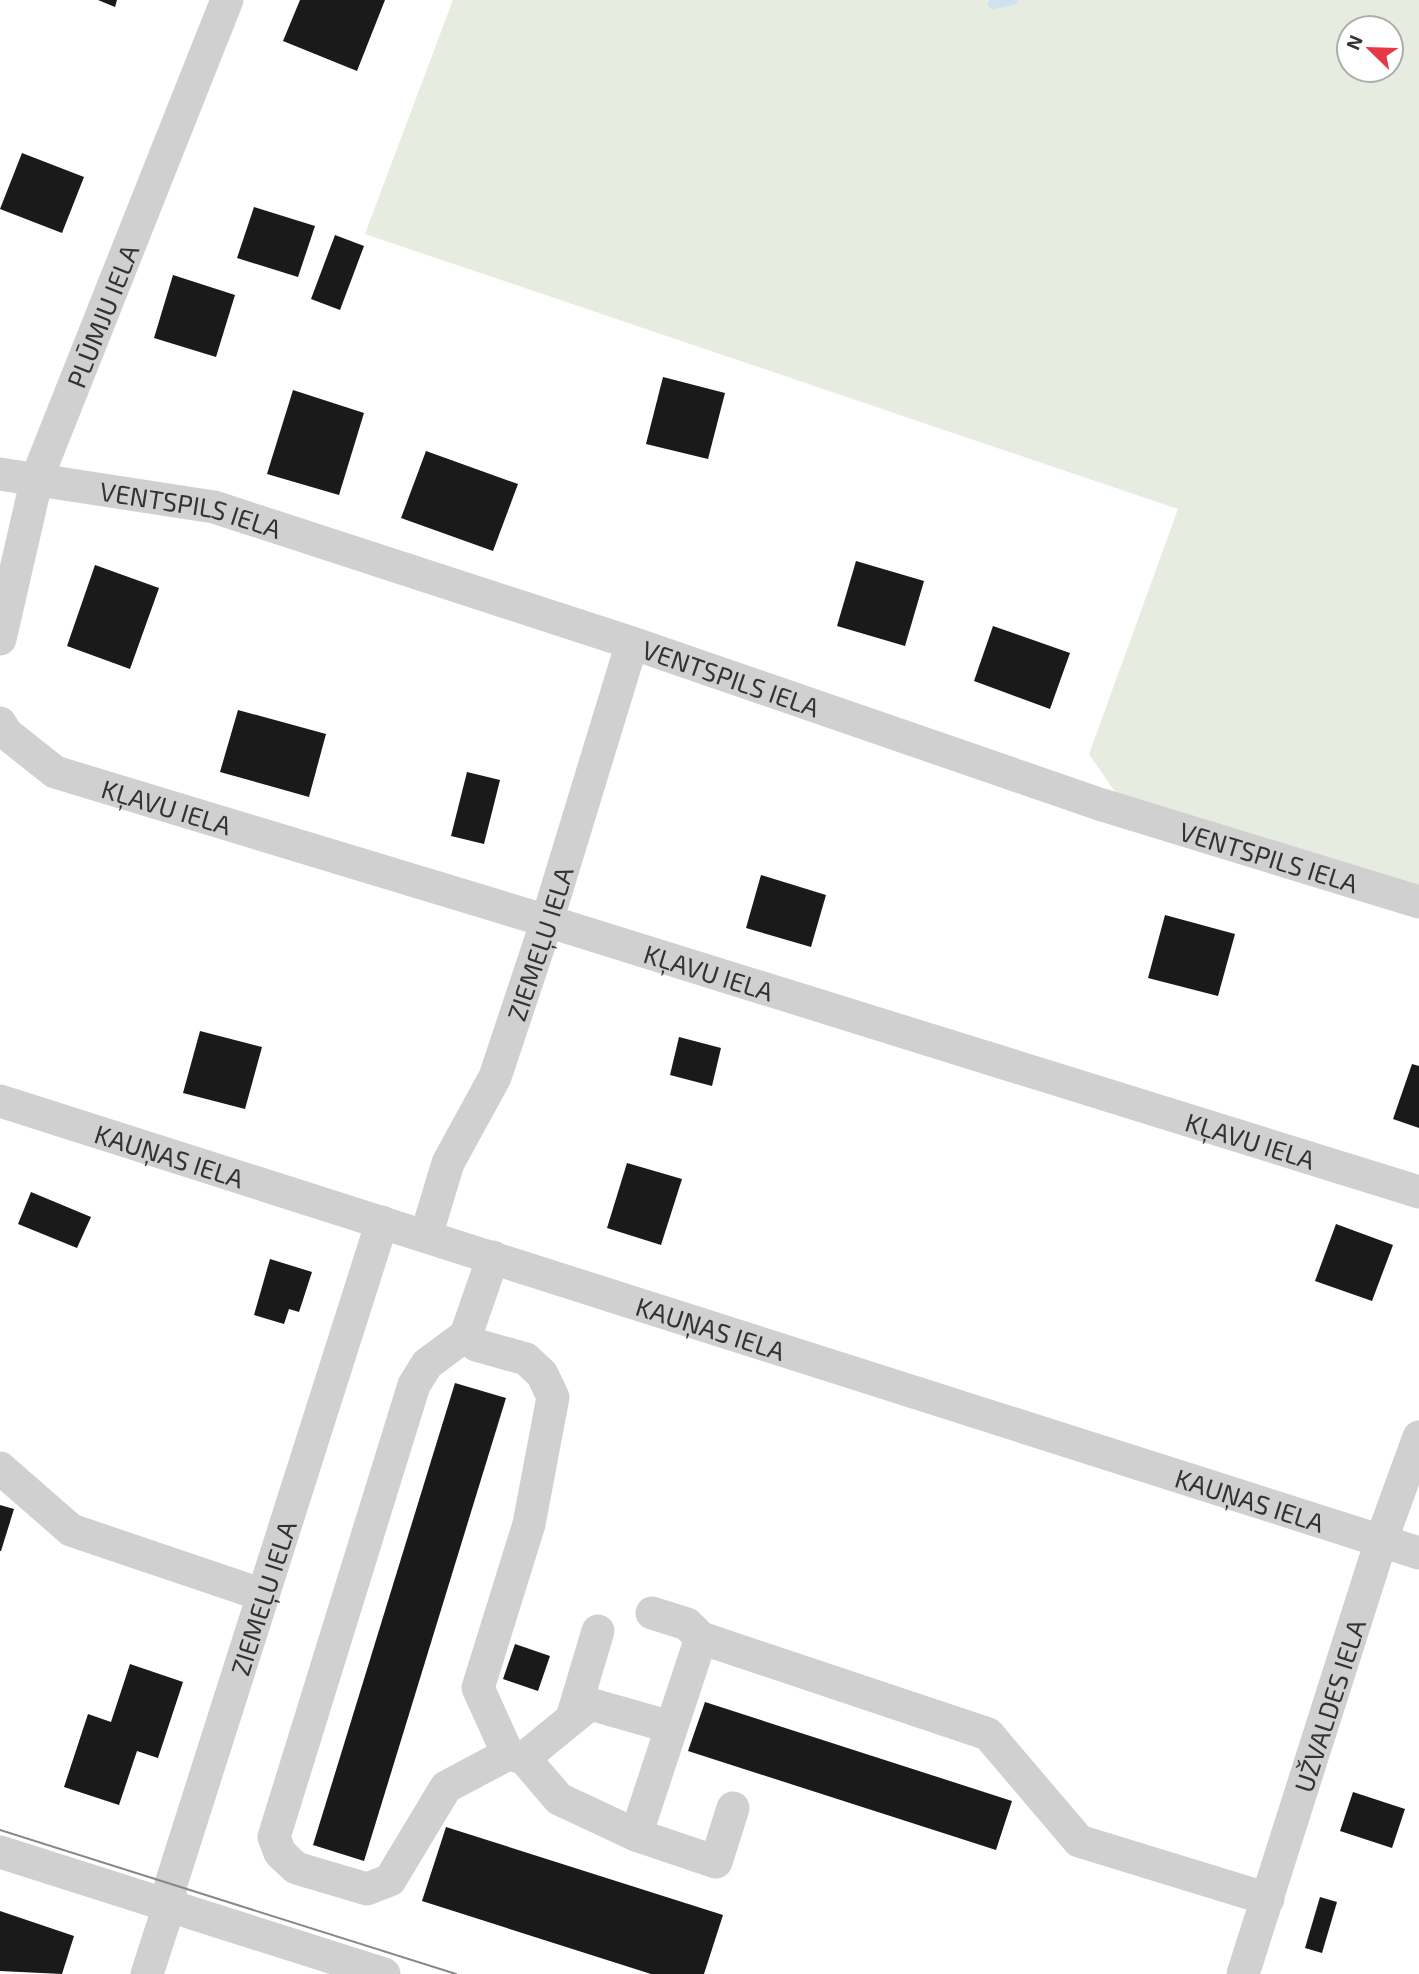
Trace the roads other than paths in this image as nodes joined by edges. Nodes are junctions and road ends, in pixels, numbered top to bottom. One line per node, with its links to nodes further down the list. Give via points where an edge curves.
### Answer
1 (227, 0): 3 (street, PLŪMJU IELA)
2 (0, 474): 3 (street, VENTSPILS IELA)
3 (37, 478): 4 (street, PLŪMJU IELA); 5 (street, VENTSPILS IELA, via 214,507)
4 (0, 639)
5 (632, 643): 7 (street, VENTSPILS IELA, via 1099,804); 8 (street, ZIEMEĻU IELA)
6 (4, 728): 8 (street, KĻAVU IELA, via 55,772)
7 (1419, 902)
8 (547, 920): 10 (street, KĻAVU IELA); 12 (street, ZIEMEĻU IELA, via 495,1077 448,1163)
9 (0, 1101): 11 (street, KAUŅAS IELA)
10 (1419, 1192)
11 (382, 1222): 12 (street, KAUŅAS IELA); 19 (street, ZIEMEĻU IELA)
12 (426, 1236): 13 (street, KAUŅAS IELA)
13 (493, 1257): 14 (street); 17 (street, KAUŅAS IELA)
14 (466, 1335): 25 (street, via 476,1345 526,1359 542,1374 553,1396 529,1524 478,1688); 25 (street, via 427,1364 414,1385 274,1837 280,1853 296,1868 367,1889 379,1885 390,1880 446,1787)
15 (1419, 1437): 17 (street, UŽVALDES IELA)
16 (0, 1468): 19 (street, via 71,1530)
17 (1381, 1541): 18 (street, KAUŅAS IELA); 29 (street, UŽVALDES IELA)
18 (1419, 1553)
19 (263, 1595): 30 (street, ZIEMEĻU IELA, via 171,1884)
20 (652, 1612): 22 (street, via 687,1624)
21 (598, 1631): 23 (street)
22 (701, 1638): 24 (street); 29 (street, via 988,1734 1079,1841)
23 (572, 1718): 24 (street, via 590,1704); 25 (street)
24 (671, 1727): 27 (street)
25 (516, 1756): 27 (street, via 559,1799)
26 (733, 1808): 27 (street, via 716,1862)
27 (636, 1835)
28 (0, 1852): 30 (street)
29 (1268, 1899): 33 (street, UŽVALDES IELA)
30 (169, 1906): 31 (street, ZIEMEĻU IELA); 32 (street)
31 (147, 1974)
32 (384, 1974)
33 (1243, 1974)

